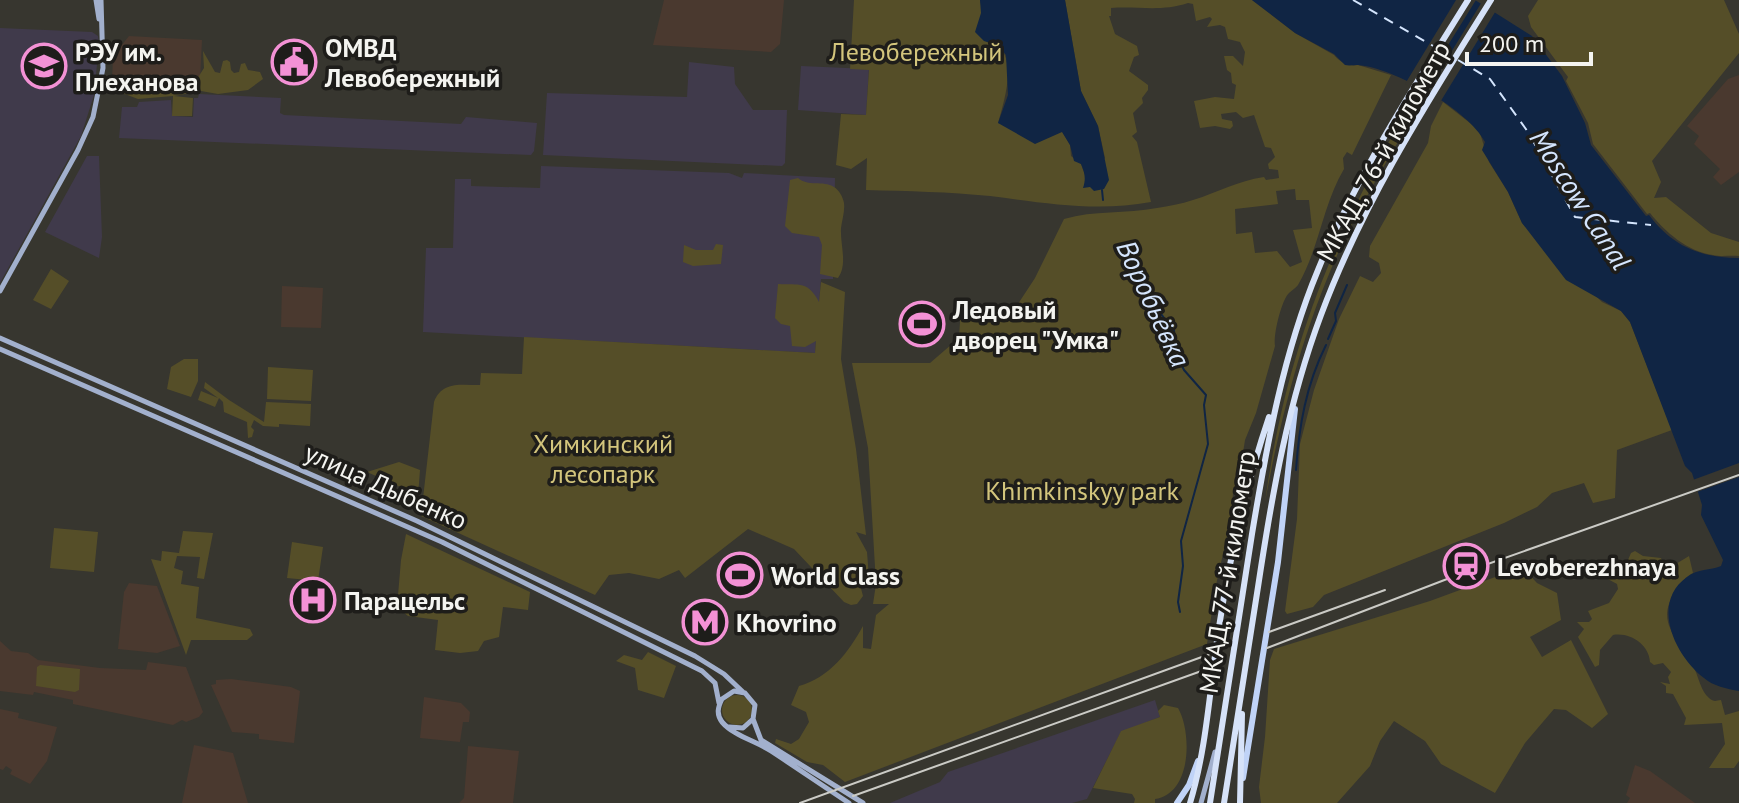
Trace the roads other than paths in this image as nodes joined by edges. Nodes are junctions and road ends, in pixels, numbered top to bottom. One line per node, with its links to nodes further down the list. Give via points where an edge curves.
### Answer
1 (98, 0): 4 (main road, via 102,78 89,127)
2 (1468, 0): 7 (highway, МКАД, 76-й километр, via 1404,103 1334,233)
3 (1491, 0): 8 (highway, МКАД, 76-й километр, via 1420,113 1352,240)
4 (0, 291)
5 (0, 338): 11 (main road, улица Дыбенко, via 490,554 695,656)
6 (0, 349): 12 (main road, улица Дыбенко, via 498,568 702,671 715,683)
7 (1290, 349): 9 (highway, МКАД, 77-й километр)
8 (1302, 370): 10 (highway, МКАД, 77-й километр, via 1271,503); 25 (main road)
9 (1281, 384): 14 (highway, МКАД, 77-й километр); 16 (highway, via 1245,499)
10 (1244, 679): 24 (highway, МКАД, 77-й километр); 25 (highway)
11 (743, 692): 12 (main road, via 729,693); 13 (main road, via 755,705)
12 (719, 703): 15 (main road, via 719,716)
13 (753, 719): 15 (main road, via 743,728); 17 (main road, via 761,740)
14 (1223, 720): 22 (main road); 23 (highway, МКАД, 77-й километр)
15 (729, 727): 17 (main road)
16 (1203, 738): 20 (main road, via 1197,765); 21 (highway)
17 (809, 773): 18 (main road); 19 (main road)
18 (849, 803)
19 (863, 803)
20 (1177, 803)
21 (1190, 803)
22 (1201, 803)
23 (1210, 803)
24 (1224, 803)
25 (1239, 803)

